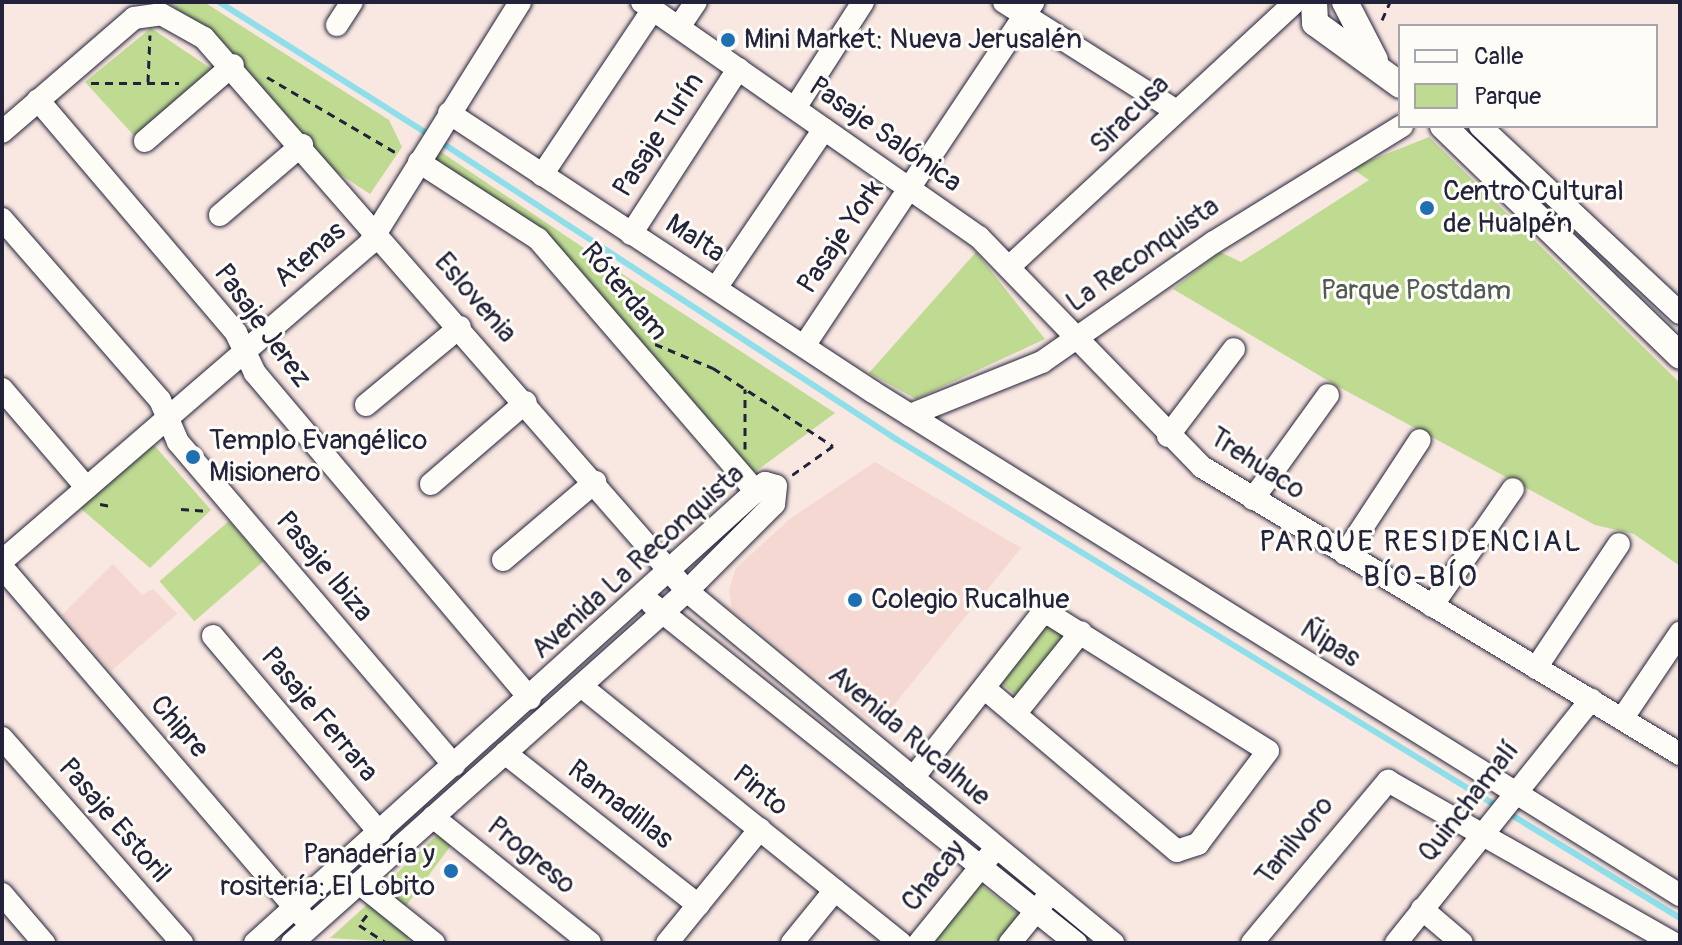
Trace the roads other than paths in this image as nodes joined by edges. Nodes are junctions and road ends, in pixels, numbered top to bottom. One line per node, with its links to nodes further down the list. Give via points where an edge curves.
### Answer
1 (352, 2): 10 (street)
2 (520, 2): 19 (street, Atenas)
3 (696, 2): 11 (street)
4 (863, 2): 17 (street)
5 (1004, 2): 8 (street)
6 (648, 6): 11 (street, Pasaje Salónica); 28 (street)
7 (1346, 6): 9 (main road, via 1343,23); 12 (main road)
8 (1029, 8): 18 (street); 29 (street, Pasaje York)
9 (1306, 9): 12 (main road); 18 (street, Siracusa)
10 (337, 25)
11 (679, 27): 14 (street, Pasaje Salónica)
12 (1377, 63): 15 (main road)
13 (233, 65): 16 (street, Eslovenia, via 193,29 150,13 127,22); 25 (street); 26 (street, Eslovenia)
14 (738, 69): 17 (street, Pasaje Salónica); 33 (street, Pasaje Turín)
15 (1398, 83)
16 (38, 100): 24 (street, Eslovenia); 41 (street, Pasaje Jerez)
17 (795, 108): 23 (street, Pasaje Salónica)
18 (1173, 109): 34 (street, Siracusa, via 1163,129)
19 (445, 118): 27 (street, Atenas); 28 (street, Malta)
20 (1399, 128): 38 (street, La Reconquista, via 1291,191)
21 (1445, 128): 42 (main road)
22 (1482, 128): 36 (street)
23 (824, 129): 29 (street, Pasaje Salónica); 35 (street)
24 (2, 132)
25 (145, 141)
26 (302, 145): 30 (street); 32 (street, Eslovenia)
27 (414, 154): 32 (street, Atenas); 53 (street, Róterdam, via 528,230)
28 (542, 175): 33 (street, Malta)
29 (910, 189): 34 (street, Pasaje Salónica); 39 (street, Pasaje York)
30 (220, 215)
31 (2, 219): 48 (street, Pasaje Ibiza, via 160,400)
32 (379, 233): 37 (street, Eslovenia); 41 (street, Atenas)
33 (631, 234): 35 (street, Malta)
34 (1009, 267): 38 (street, Pasaje Salónica)
35 (716, 288): 39 (street, Malta)
36 (1680, 313)
37 (460, 327): 45 (street, Eslovenia); 46 (street)
38 (1073, 341): 47 (street, La Reconquista, via 1015,377); 49 (street, Trehuaco)
39 (804, 346): 47 (street, Malta)
40 (1234, 349): 49 (street)
41 (245, 351): 48 (street, Atenas); 72 (street, Pasaje Jerez, via 255,373)
42 (1680, 356)
43 (2, 389): 54 (street)
44 (1328, 395): 56 (street)
45 (526, 402): 51 (street, Eslovenia); 52 (street)
46 (366, 405)
47 (910, 415): 81 (street, Ñipas)
48 (168, 418): 54 (street, Atenas); 79 (street, Pasaje Ibiza, via 178,442)
49 (1168, 436): 56 (street, Trehuaco)
50 (1420, 440): 58 (street)
51 (595, 482): 59 (street); 61 (street, Eslovenia)
52 (431, 484)
53 (758, 485): 61 (street, Avenida La Reconquista); 62 (street, Avenida La Reconquista, via 774,504)
54 (87, 488): 60 (street, Atenas)
55 (1513, 489): 64 (street)
56 (1253, 499): 58 (street, Trehuaco)
57 (1619, 544): 69 (street)
58 (1345, 554): 64 (street, Trehuaco)
59 (503, 560)
60 (2, 564): 94 (street, Chipre)
61 (672, 571): 62 (street, Avenida Rucalhue); 63 (street, Avenida La Reconquista)
62 (687, 591): 65 (street, Avenida La Reconquista); 80 (street, Avenida Rucalhue)
63 (644, 596): 65 (street, Avenida Rucalhue); 72 (street, Avenida La Reconquista)
64 (1432, 606): 69 (street, Trehuaco)
65 (663, 613): 70 (street, Avenida La Reconquista); 87 (street, Avenida Rucalhue)
66 (1081, 632): 71 (street, via 1040,616); 74 (street); 74 (street, via 1268,751 1198,844 1177,851)
67 (1680, 633): 75 (street)
68 (213, 636): 85 (street, Pasaje Ferrara)
69 (1536, 668): 73 (street, Trehuaco)
70 (581, 686): 77 (street, Avenida La Reconquista); 84 (street, Pinto)
71 (985, 689): 74 (street); 80 (street)
72 (530, 698): 79 (street, Avenida La Reconquista)
73 (1591, 700): 75 (street, Trehuaco); 81 (street, Quinchamalí)
74 (1015, 714)
75 (1622, 719): 78 (street, Trehuaco)
76 (2, 738): 99 (street, Pasaje Estoril)
77 (505, 753): 82 (street, Avenida La Reconquista); 93 (street, Ramadillas)
78 (1680, 754)
79 (454, 765): 85 (street, Avenida La Reconquista)
80 (913, 778): 86 (street, Avenida Rucalhue)
81 (1509, 797): 83 (street, Quinchamalí); 91 (street, Ñipas)
82 (433, 817): 88 (street, Avenida La Reconquista); 102 (street, Progreso)
83 (1487, 826): 95 (street, Quinchamalí); 110 (street, Tanilvoro, via 1388,781); 113 (street)
84 (760, 829): 89 (street, Pinto); 93 (street)
85 (380, 833): 94 (street, Avenida La Reconquista)
86 (996, 847): 87 (street, Chacay); 92 (street, Avenida Rucalhue)
87 (982, 865): 92 (street, Avenida Rucalhue); 106 (street, Chacay)
88 (359, 883): 96 (street, Avenida La Reconquista); 97 (street)
89 (835, 890): 104 (street); 105 (street, Pinto)
90 (2, 894): 98 (street)
91 (1680, 895)
92 (1044, 901): 107 (street); 108 (street, Avenida Rucalhue); 109 (street, Avenida Rucalhue)
93 (698, 905): 103 (street)
94 (294, 907): 96 (street, Chipre); 100 (street, Avenida La Reconquista)
95 (1422, 909): 111 (street, Quinchamalí); 112 (street)
96 (310, 926): 101 (street, Avenida La Reconquista)
97 (425, 940)
98 (44, 943)
99 (182, 943)
100 (255, 943)
101 (292, 943)
102 (590, 943)
103 (667, 943)
104 (792, 943)
105 (901, 943)
106 (919, 943)
107 (1010, 943)
108 (1076, 943)
109 (1113, 943)
110 (1252, 943)
111 (1396, 943)
112 (1462, 943)
113 (1673, 943)

